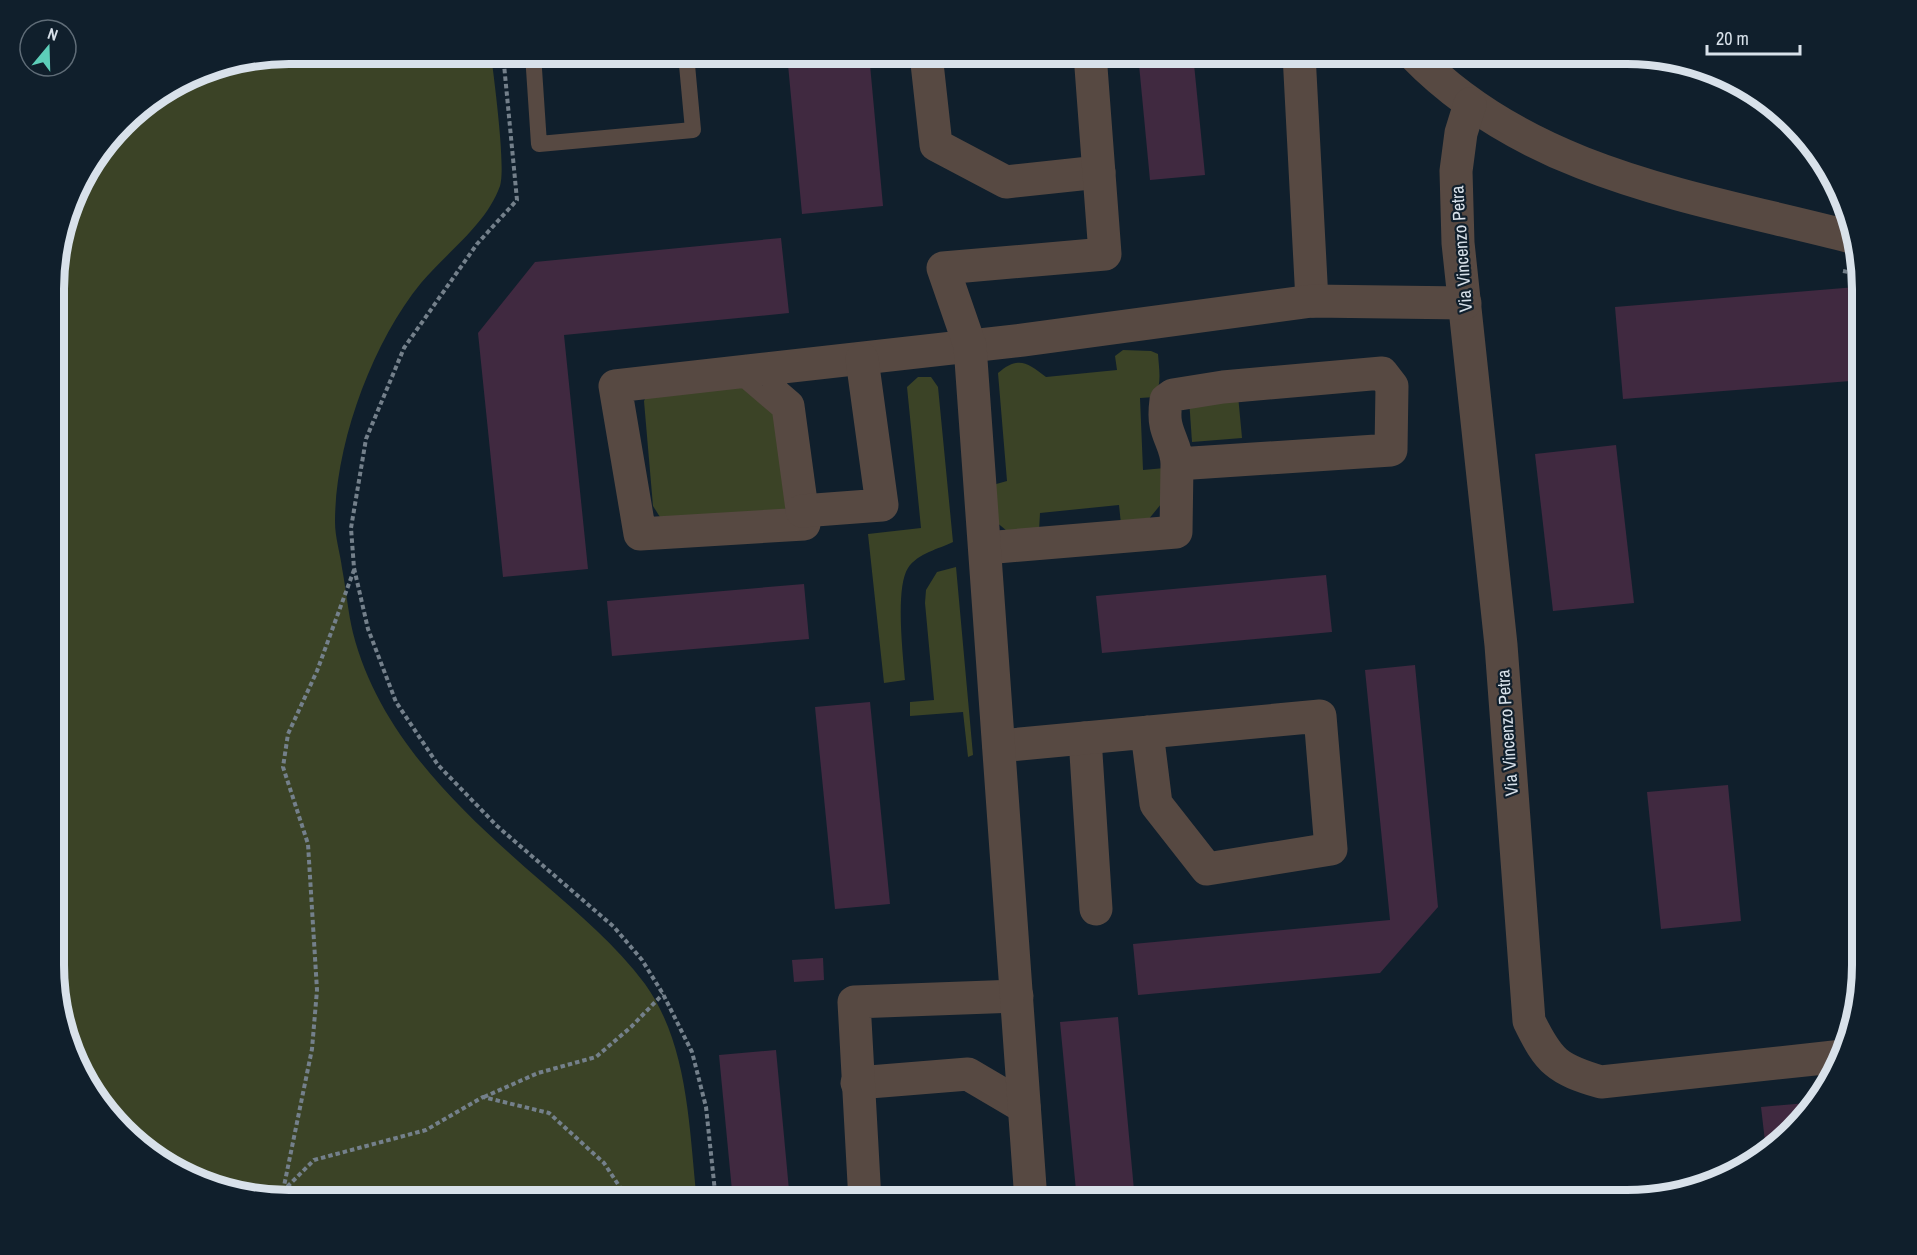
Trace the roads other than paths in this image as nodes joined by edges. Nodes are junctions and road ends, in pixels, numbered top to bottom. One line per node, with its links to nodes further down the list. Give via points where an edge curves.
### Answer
1 (534, 65): 2 (lane, via 540,144 693,130)
2 (687, 65)
3 (927, 65): 8 (street, via 936,145 1006,182)
4 (1091, 65): 8 (street)
5 (1300, 65): 10 (street)
6 (1424, 65): 7 (street)
7 (1470, 104): 9 (street, via 1531,140 1602,172); 11 (street, Via Vincenzo Petra, via 1456,171)
8 (1099, 172): 12 (street, via 1105,254 943,268)
9 (1846, 236)
10 (1312, 301): 11 (street); 12 (street)
11 (1465, 303): 23 (street, Via Vincenzo Petra, via 1501,645 1529,1021 1544,1052 1569,1073 1601,1082)
12 (970, 346): 13 (street); 17 (street)
13 (862, 359): 14 (street); 16 (street, via 882,505)
14 (747, 371): 16 (street, via 788,406); 16 (street, via 615,386 640,534 804,524)
15 (1177, 464): 15 (street, via 1391,450 1392,386 1382,372 1173,395 1166,400 1165,413); 17 (street, via 1176,532)
16 (802, 511)
17 (985, 548): 20 (street)
18 (1147, 732): 18 (street, via 1320,716 1331,849 1207,869 1156,804); 19 (street)
19 (1085, 738): 20 (street); 21 (street)
20 (999, 746): 22 (street)
21 (1096, 909)
22 (1017, 996): 24 (street, via 854,1002); 25 (street)
23 (1832, 1057)
24 (858, 1083): 25 (street, via 968,1074); 26 (street)
25 (1024, 1107): 27 (street)
26 (864, 1190)
27 (1030, 1190)

